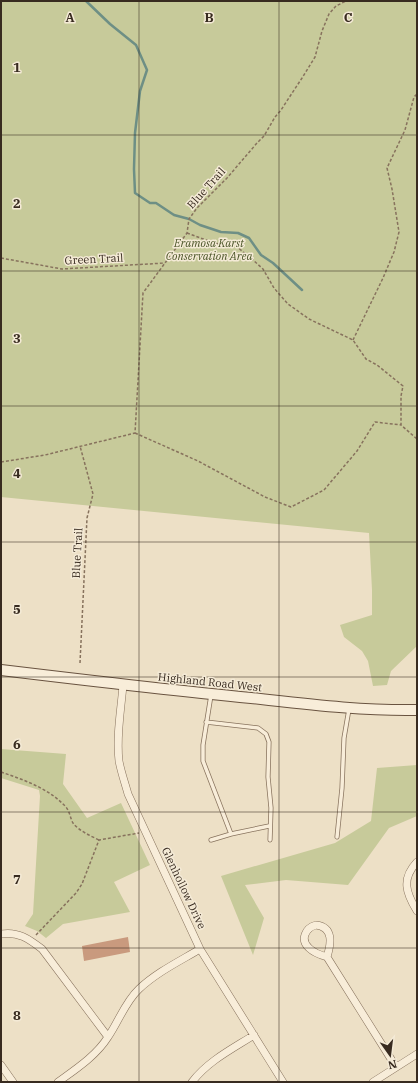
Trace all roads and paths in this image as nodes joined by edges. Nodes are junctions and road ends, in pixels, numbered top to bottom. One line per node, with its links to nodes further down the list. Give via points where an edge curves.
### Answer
1 (346, 1): 3 (path, Blue Trail, via 336,6 329,14 315,57 264,136 197,208 189,219)
2 (417, 94): 6 (path, via 405,130 387,168 399,232 394,252)
3 (187, 232): 5 (path, Blue Trail); 6 (path, via 214,243 237,248 263,269 274,288 288,304 309,319)
4 (1, 258): 5 (path, Green Trail, via 62,269)
5 (165, 263): 8 (path, Blue Trail, via 143,293)
6 (353, 340): 7 (path, via 366,359 403,386)
7 (401, 425): 8 (path, via 375,422 357,451 324,490 291,507 265,497 198,461); 9 (path)
8 (135, 433): 10 (path)
9 (417, 439)
10 (80, 446): 11 (path); 12 (path, Blue Trail, via 93,494 87,518)
11 (1, 462)
12 (80, 663)
13 (1, 670): 14 (street, Highland Road West)
14 (123, 685): 15 (street, Highland Road West); 21 (street, Glenhollow Drive, via 119,760 128,794)
15 (211, 695): 16 (street, Highland Road West); 18 (lane)
16 (349, 708): 17 (street, Highland Road West); 23 (lane, via 344,738)
17 (417, 710)
18 (206, 722): 20 (lane, via 258,728 266,734 269,742); 22 (lane, via 203,761)
19 (1, 772): 24 (path, via 34,784 58,800 67,808 73,823)
20 (269, 826): 22 (lane); 26 (lane)
21 (146, 832): 24 (path); 31 (street, Glenhollow Drive)
22 (231, 834): 25 (lane)
23 (337, 837)
24 (99, 840): 30 (path, via 76,893)
25 (211, 840)
26 (270, 840)
27 (417, 862): 28 (street, via 410,869 407,888 409,898)
28 (417, 911)
29 (1, 934): 30 (street, via 21,935)
30 (30, 940): 34 (street, via 51,960)
31 (200, 949): 33 (street, Glenhollow Drive); 34 (street, via 139,989)
32 (327, 957): 32 (street, via 330,948 329,934 324,927 312,926 305,932 304,941 317,954); 37 (street)
33 (254, 1035): 40 (street, via 216,1058); 41 (street, Glenhollow Drive)
34 (108, 1038): 39 (street, via 92,1056)
35 (417, 1054): 37 (street)
36 (1, 1065): 38 (street)
37 (396, 1067): 42 (street)
38 (13, 1082)
39 (58, 1082)
40 (192, 1082)
41 (283, 1082)
42 (373, 1082)

